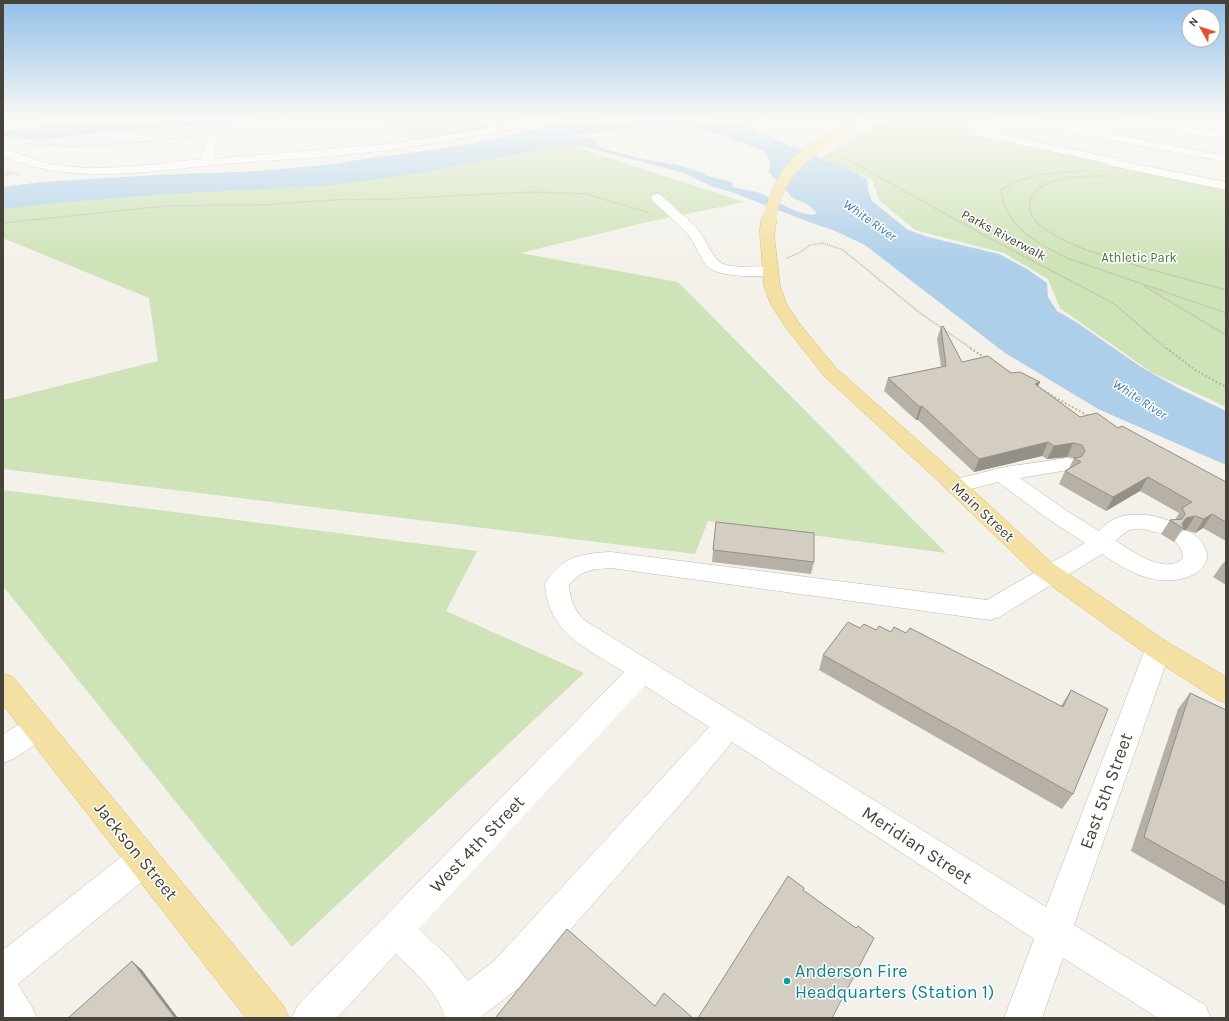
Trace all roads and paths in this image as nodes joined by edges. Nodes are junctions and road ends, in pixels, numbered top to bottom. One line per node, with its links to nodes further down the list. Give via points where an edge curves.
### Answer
1 (44, 167): 2 (street, via 60,170 105,171)
2 (160, 167)
3 (793, 167): 14 (main road, Main Street, bridge, via 781,181 771,207 767,234)
4 (861, 167): 22 (path, Parks Riverwalk, via 1113,303 1187,366)
5 (1130, 167): 8 (street); 15 (path, via 1063,172 1014,182 1001,190 1001,200 1017,226 1034,241 1067,258)
6 (14, 174): 7 (path)
7 (3, 175)
8 (1226, 186)
9 (1033, 194): 16 (path, via 1028,203 1033,217 1044,229 1066,242 1150,270)
10 (657, 198): 11 (street)
11 (676, 217): 12 (path, via 664,216 586,194 535,192 264,205 165,206); 14 (street, via 695,235 714,264 723,269 739,271)
12 (3, 222)
13 (788, 258): 19 (path, via 810,245 823,243 843,250 920,313)
14 (770, 271): 27 (main road, Main Street, via 779,305 830,372)
15 (1138, 283): 17 (path); 18 (path)
16 (1226, 290)
17 (1226, 313)
18 (1226, 335)
19 (987, 359)
20 (1001, 367): 21 (path)
21 (1022, 378)
22 (1226, 388)
23 (1042, 390): 24 (path)
24 (1091, 418)
25 (1067, 464): 26 (street)
26 (1002, 475): 27 (street); 30 (street)
27 (956, 486): 31 (main road, Main Street)
28 (1164, 526): 30 (street, via 1137,520 1112,531)
29 (1186, 540): 30 (street, via 1195,552 1195,560 1181,571 1168,573 1146,569)
30 (1102, 543): 31 (street)
31 (1050, 574): 32 (main road, Main Street); 33 (street, Meridian Street, via 990,610 611,560 589,561 567,571 557,584 558,600 564,614 575,627)
32 (1158, 649): 35 (main road, Main Street); 41 (street, East 5th Street)
33 (643, 670): 36 (street, Meridian Street); 40 (street, West 4th Street)
34 (3, 685): 37 (main road, Jackson Street)
35 (1226, 691)
36 (729, 725): 41 (street, Meridian Street); 44 (street, via 508,973)
37 (38, 728): 38 (street); 39 (main road, Jackson Street)
38 (3, 750)
39 (143, 860): 42 (street); 46 (main road, Jackson Street)
40 (396, 930): 44 (street, via 446,980); 47 (street, West 4th Street)
41 (1054, 932): 48 (street, East 5th Street); 49 (street, Meridian Street)
42 (3, 973)
43 (3, 993): 45 (street)
44 (463, 1013)
45 (18, 1018)
46 (270, 1018)
47 (311, 1018)
48 (1023, 1018)
49 (1192, 1018)

